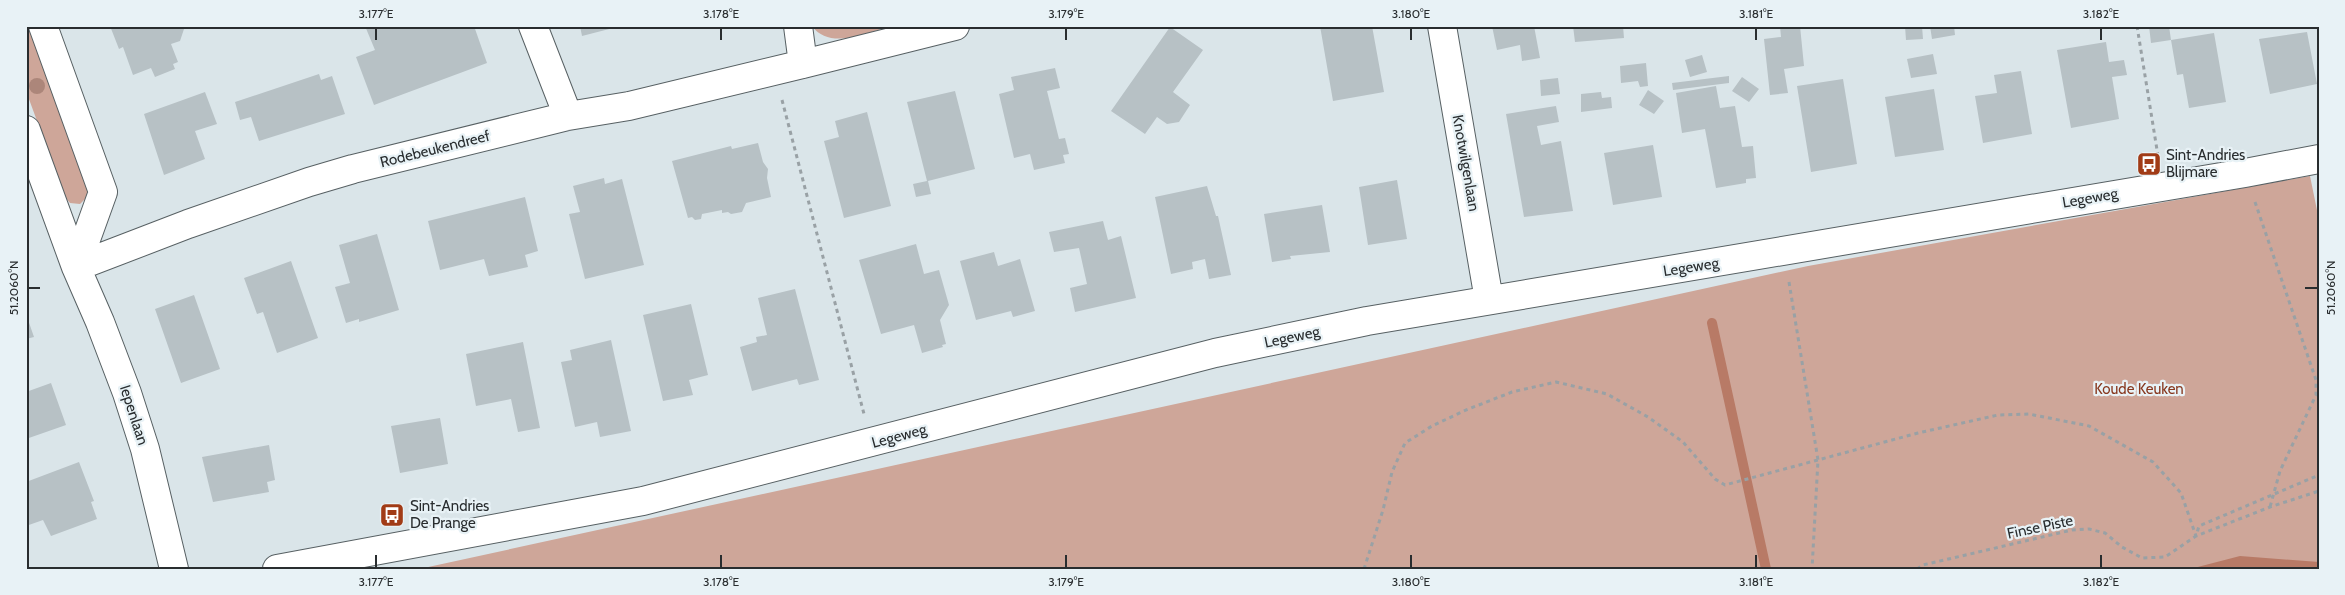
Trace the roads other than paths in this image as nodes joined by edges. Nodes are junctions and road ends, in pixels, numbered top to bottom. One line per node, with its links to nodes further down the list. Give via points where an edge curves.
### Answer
1 (43, 26): 10 (street, via 103,192)
2 (533, 26): 7 (street)
3 (798, 26): 6 (street)
4 (955, 26): 6 (street, Rodebeukendreef)
5 (1442, 26): 11 (street, Knotwilgenlaan)
6 (803, 64): 7 (street, Rodebeukendreef, via 629,106)
7 (568, 116): 10 (street, Rodebeukendreef, via 309,182)
8 (26, 130): 10 (street, Iepenlaan)
9 (2319, 159): 11 (street, Legeweg)
10 (76, 267): 13 (street, Iepenlaan, via 127,393 145,449)
11 (1489, 300): 12 (street, Legeweg, via 1367,321 1215,353 643,501)
12 (375, 560): 14 (street, Legeweg)
13 (174, 569)
14 (277, 569)

